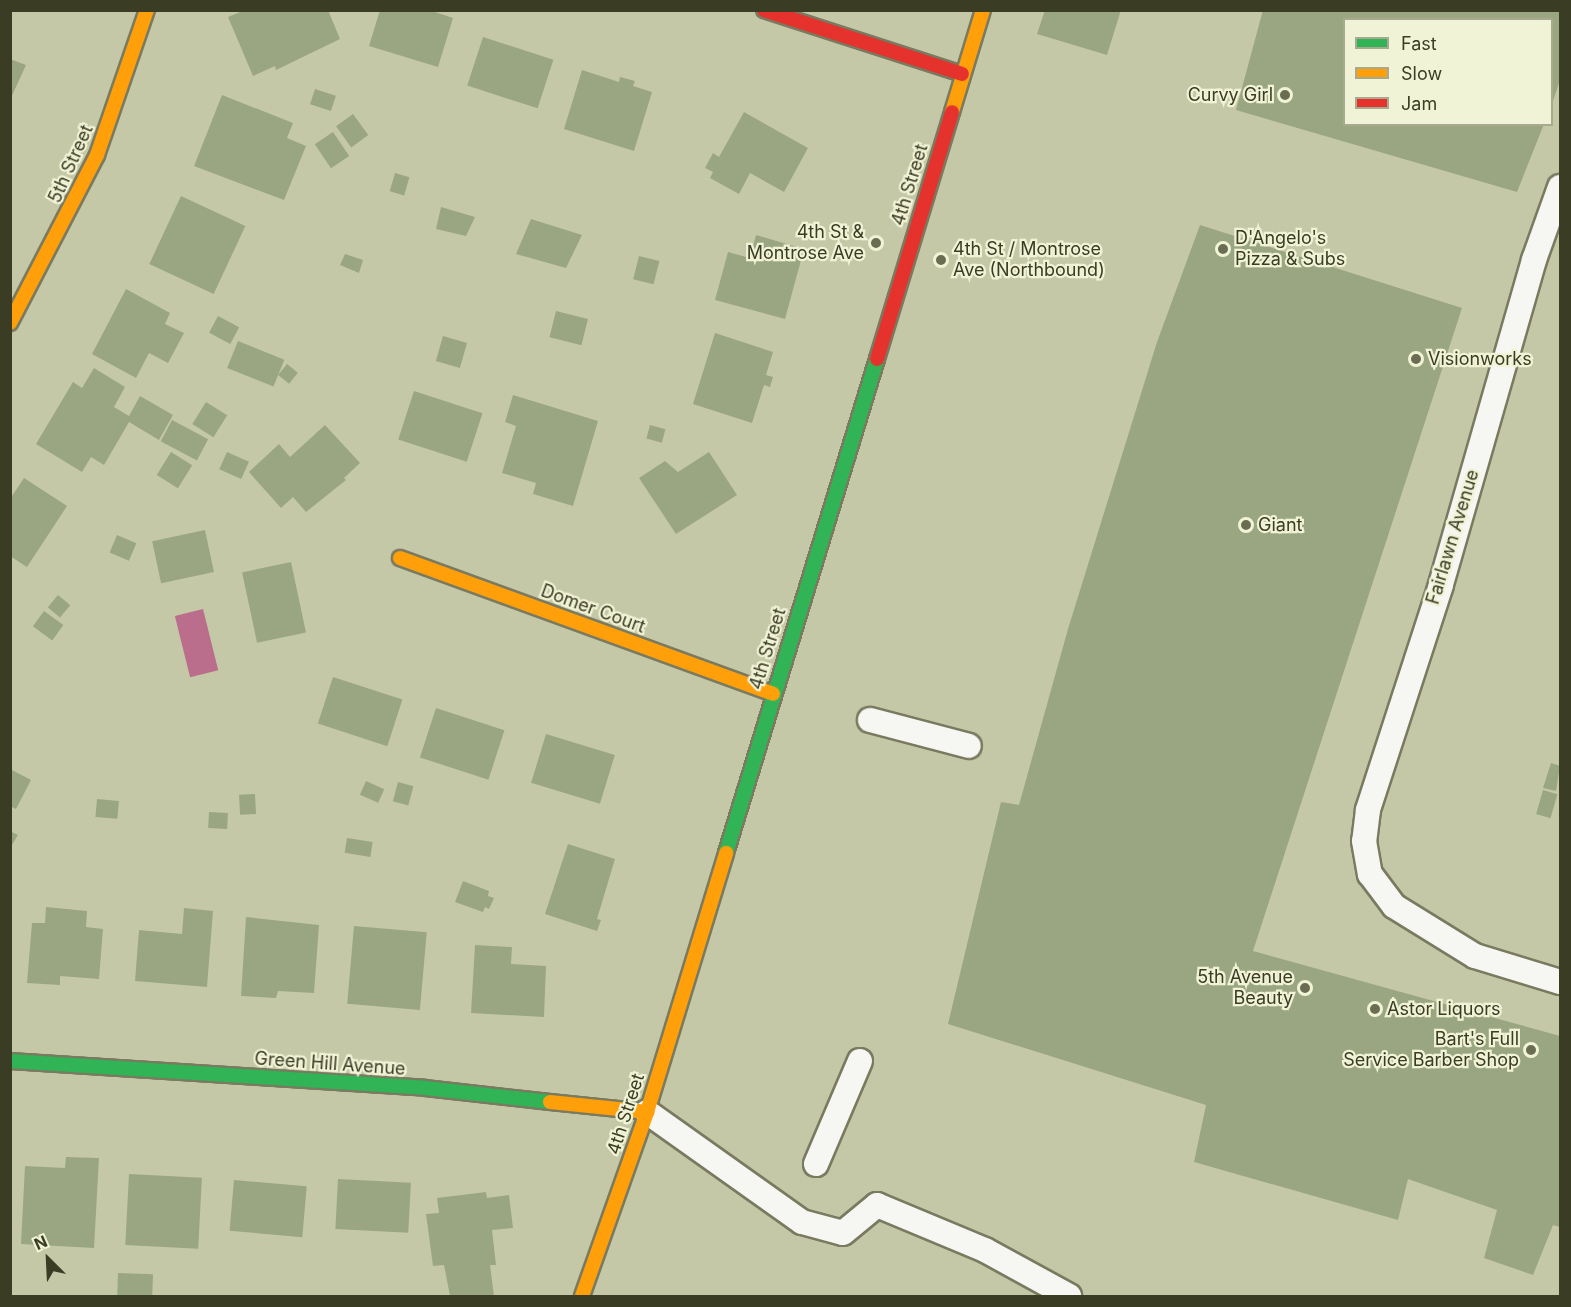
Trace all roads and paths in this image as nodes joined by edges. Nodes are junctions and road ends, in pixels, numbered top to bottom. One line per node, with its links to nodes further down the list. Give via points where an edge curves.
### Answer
1 (147, 10): 6 (street, 5th Street, via 97,155)
2 (764, 10): 4 (street)
3 (983, 10): 4 (street, 4th Street)
4 (962, 74): 8 (street, 4th Street)
5 (1560, 187): 11 (lane, Fairlawn Avenue, via 1534,260 1441,585 1368,810 1365,857 1378,888 1417,922 1475,956)
6 (10, 323)
7 (400, 558): 8 (street, Domer Court)
8 (773, 694): 14 (street, 4th Street)
9 (870, 720): 10 (lane)
10 (969, 746)
11 (1560, 982)
12 (10, 1061): 14 (street, Green Hill Avenue, via 425,1089)
13 (860, 1061): 15 (lane)
14 (647, 1112): 16 (street, 4th Street); 17 (lane, via 802,1222 843,1233 877,1205 985,1250)
15 (816, 1164)
16 (582, 1296)
17 (1069, 1296)

